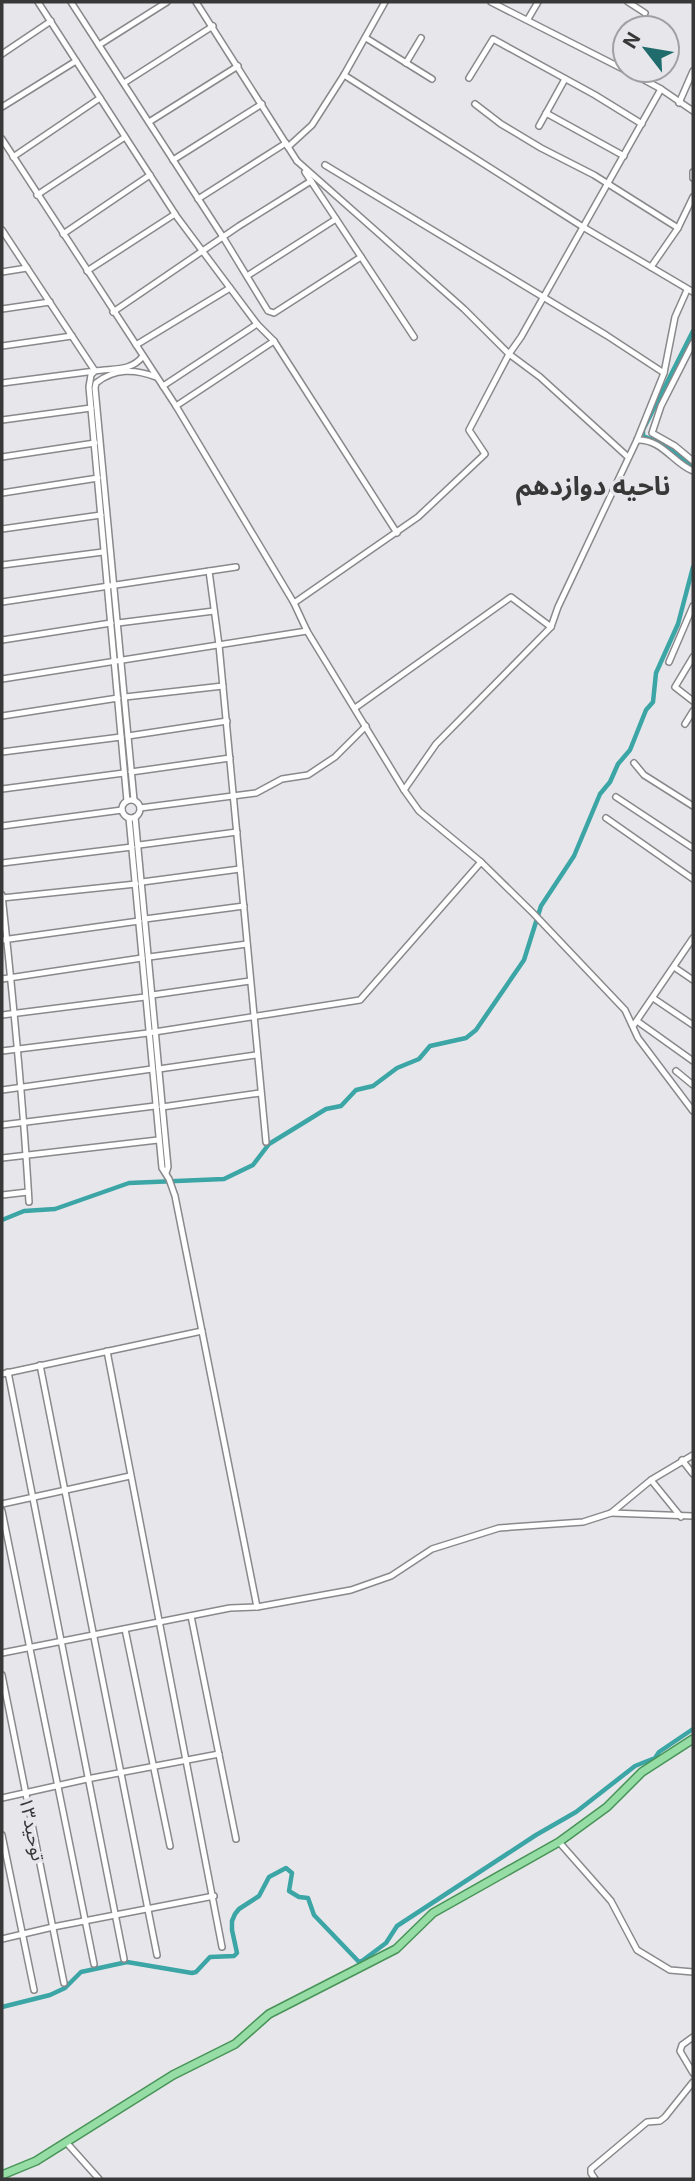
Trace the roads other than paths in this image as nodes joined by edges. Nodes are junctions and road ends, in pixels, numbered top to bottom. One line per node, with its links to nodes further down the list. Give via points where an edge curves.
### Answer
1 (38, 2): 11 (street)
2 (73, 2): 15 (street)
3 (167, 2): 15 (street)
4 (195, 2): 12 (street)
5 (385, 2): 13 (street)
6 (491, 2): 10 (street)
7 (538, 2): 10 (street)
8 (628, 2): 9 (street)
9 (645, 13)
10 (528, 19): 19 (street)
11 (51, 21): 16 (street); 17 (street)
12 (213, 26): 20 (street); 26 (street)
13 (366, 38): 18 (street); 22 (street)
14 (421, 38): 18 (street)
15 (99, 45): 26 (street)
16 (2, 54)
17 (76, 61): 29 (street); 33 (street)
18 (406, 63): 24 (street)
19 (611, 63)
20 (237, 66): 31 (street); 36 (street)
21 (693, 71): 30 (street)
22 (344, 75): 41 (street, via 312,125); 57 (street)
23 (469, 78): 25 (street, via 494,39)
24 (432, 79)
25 (565, 79): 35 (street); 37 (street)
26 (124, 83): 36 (street)
27 (652, 84): 28 (street)
28 (662, 89): 30 (street); 37 (street)
29 (100, 98): 39 (street); 43 (street)
30 (679, 103): 34 (street)
31 (262, 104): 41 (street); 44 (street)
32 (475, 104): 51 (street, via 501,124)
33 (2, 107)
34 (693, 111)
35 (547, 113): 38 (street); 42 (street)
36 (149, 122): 44 (street)
37 (642, 124): 42 (street)
38 (539, 126)
39 (125, 137): 48 (street); 52 (street)
40 (2, 139): 43 (street)
41 (287, 145): 45 (street); 54 (street)
42 (624, 156): 51 (street)
43 (13, 157): 52 (street)
44 (173, 160): 54 (street)
45 (297, 161): 50 (street); 82 (street)
46 (325, 165): 71 (street)
47 (693, 172): 49 (street)
48 (150, 175): 55 (street); 60 (street)
49 (693, 178)
50 (311, 181): 56 (street); 61 (street)
51 (607, 184): 57 (street); 58 (street)
52 (37, 195): 60 (street)
53 (693, 197): 58 (street)
54 (198, 199): 61 (street)
55 (175, 214): 62 (street); 66 (street)
56 (336, 219): 63 (street); 68 (street)
57 (583, 227): 64 (street); 71 (street)
58 (678, 228): 64 (street)
59 (3, 234): 65 (street)
60 (63, 234): 66 (street)
61 (223, 237): 62 (street); 68 (street)
62 (202, 250): 69 (street); 74 (street)
63 (361, 257): 68 (street, via 274,313 268,311); 77 (street)
64 (651, 267): 70 (street)
65 (27, 268): 67 (street); 72 (street)
66 (87, 271): 74 (street)
67 (2, 272)
68 (247, 276)
69 (230, 288): 75 (street); 80 (street)
70 (690, 291): 85 (street, via 675,317)
71 (542, 297): 82 (street); 85 (street)
72 (50, 302): 73 (street); 76 (street)
73 (2, 309)
74 (113, 312): 80 (street)
75 (257, 324): 78 (street); 88 (street)
76 (72, 336): 81 (street); 84 (street)
77 (414, 337)
78 (274, 341): 89 (street); 102 (street)
79 (693, 343): 96 (street, via 652,433)
80 (136, 345): 83 (street)
81 (2, 346)
82 (509, 354): 95 (street); 102 (street, via 469,430 485,454)
83 (142, 356): 84 (street, via 128,367); 86 (street)
84 (95, 371): 87 (street); 90 (street, via 90,380)
85 (664, 373): 92 (street)
86 (156, 377): 88 (street); 107 (street, via 131,370 103,378 96,385)
87 (2, 383)
88 (163, 386): 89 (street)
89 (176, 406): 109 (street)
90 (92, 408): 91 (street); 93 (street)
91 (2, 420)
92 (636, 440): 95 (street); 97 (street, via 664,448)
93 (95, 443): 94 (street); 98 (street)
94 (2, 457)
95 (628, 457): 113 (street)
96 (693, 461)
97 (693, 471)
98 (98, 478): 99 (street); 100 (street)
99 (2, 493)
100 (101, 515): 101 (street); 103 (street)
101 (2, 529)
102 (397, 533): 109 (street)
103 (103, 552): 104 (street); 107 (street)
104 (2, 565)
105 (236, 567): 106 (street)
106 (209, 571): 107 (street); 111 (street)
107 (110, 586): 108 (street); 112 (street)
108 (2, 602)
109 (294, 603): 114 (street)
110 (693, 606): 119 (street)
111 (214, 611): 112 (street); 116 (street)
112 (114, 623): 115 (street); 118 (street)
113 (551, 627): 124 (street, via 511,597); 137 (street, via 436,744)
114 (307, 631): 116 (street); 124 (street)
115 (2, 640)
116 (219, 645): 118 (street); 121 (street)
117 (693, 657): 123 (street, via 675,687)
118 (118, 661): 120 (street); 122 (street)
119 (669, 662)
120 (2, 678)
121 (223, 686): 122 (street); 127 (street)
122 (121, 698): 126 (street); 130 (street)
123 (693, 701)
124 (355, 708): 129 (street)
125 (693, 711): 128 (street)
126 (2, 716)
127 (226, 721): 130 (street); 132 (street)
128 (685, 724)
129 (366, 726): 137 (street); 138 (street, via 314,772 282,779 256,793)
130 (125, 736): 131 (street); 134 (street); 135 (street)
131 (2, 752)
132 (230, 758): 134 (street); 138 (street)
133 (634, 763): 141 (street, via 644,775)
134 (131, 772): 140 (street)
135 (124, 773): 136 (street); 140 (street)
136 (2, 789)
137 (404, 790): 150 (street, via 419,811)
138 (233, 794): 142 (street); 147 (street)
139 (616, 797): 149 (street)
140 (130, 800): 142 (street); 143 (street)
141 (693, 806)
142 (140, 808): 144 (street)
143 (122, 810): 144 (street); 146 (street)
144 (132, 818): 148 (street)
145 (606, 818): 153 (street)
146 (2, 826)
147 (237, 832): 148 (street); 152 (street)
148 (135, 846): 151 (street); 154 (street)
149 (693, 848)
150 (481, 862): 170 (street, via 360,1000); 171 (street)
151 (2, 863)
152 (240, 869): 154 (street); 156 (street)
153 (693, 879)
154 (139, 883): 155 (street); 157 (street)
155 (2, 897): 158 (street)
156 (244, 906): 157 (street); 160 (street)
157 (142, 920): 158 (street); 161 (street)
158 (4, 940): 163 (street)
159 (692, 942): 162 (street)
160 (247, 944): 161 (street); 165 (street)
161 (146, 958): 163 (street); 166 (street)
162 (674, 967): 164 (street); 167 (street)
163 (5, 978): 168 (street)
164 (693, 981)
165 (250, 982): 166 (street); 170 (street)
166 (149, 996): 168 (street); 173 (street)
167 (653, 998): 171 (street); 172 (street)
168 (13, 1013): 169 (street); 174 (street)
169 (2, 1015)
170 (252, 1016): 173 (street); 176 (street)
171 (635, 1024): 177 (street); 186 (street, via 638,1038)
172 (693, 1025)
173 (152, 1032): 174 (street); 178 (street)
174 (19, 1049): 175 (street); 181 (street)
175 (2, 1051)
176 (256, 1055): 178 (street); 183 (street)
177 (693, 1061)
178 (155, 1069): 181 (street); 184 (street); 185 (street)
179 (676, 1071): 180 (street)
180 (693, 1084)
181 (20, 1087): 182 (street); 187 (street)
182 (2, 1090)
183 (260, 1093): 185 (street); 190 (street)
184 (155, 1106): 187 (street); 189 (street)
185 (162, 1107): 193 (street)
186 (693, 1111)
187 (24, 1122): 188 (street); 191 (street)
188 (2, 1125)
189 (158, 1139): 191 (street); 193 (street)
190 (265, 1142)
191 (25, 1155): 192 (street); 194 (street)
192 (2, 1158)
193 (167, 1176): 197 (street)
194 (28, 1192): 195 (street); 196 (street)
195 (2, 1195)
196 (29, 1202)
197 (202, 1331): 198 (street); 213 (street)
198 (107, 1351): 199 (street); 204 (street)
199 (40, 1366): 200 (street); 206 (street)
200 (5, 1373): 207 (street)
201 (693, 1455): 202 (street)
202 (682, 1460): 203 (street); 205 (street)
203 (693, 1474)
204 (130, 1476): 206 (street); 215 (street)
205 (651, 1480): 210 (street); 212 (street)
206 (63, 1490): 207 (street); 217 (street)
207 (32, 1497): 208 (street); 218 (street)
208 (2, 1504)
209 (2, 1511): 219 (street)
210 (611, 1513): 212 (street); 213 (street, via 583,1522 499,1528 432,1549 391,1576 351,1590)
211 (693, 1516): 212 (street)
212 (681, 1517)
213 (257, 1607): 214 (street)
214 (191, 1616): 215 (street); 223 (street)
215 (160, 1622): 216 (street); 224 (street)
216 (125, 1629): 217 (street); 225 (street)
217 (93, 1635): 218 (street); 226 (street)
218 (61, 1641): 219 (street); 227 (street)
219 (30, 1647): 220 (street); 228 (street)
220 (2, 1653)
221 (2, 1675): 229 (street, توحید۱۳)
222 (693, 1739): 233 (main road, via 642,1772 607,1807)
223 (219, 1754): 224 (street); 232 (street)
224 (187, 1760): 225 (street); 235 (street)
225 (153, 1766): 226 (street); 234 (street)
226 (121, 1772): 227 (street); 236 (street)
227 (88, 1779): 228 (street); 237 (street)
228 (57, 1786): 229 (street); 238 (street)
229 (25, 1794): 230 (street); 239 (street, توحید۱۳)
230 (2, 1798)
231 (2, 1835): 240 (street)
232 (236, 1839)
233 (559, 1842): 246 (street, via 611,1901 637,1951 670,1970); 252 (main road, via 433,1913 396,1950 269,2014 235,2044 173,2075)
234 (170, 1846)
235 (214, 1896): 236 (street); 242 (street)
236 (148, 1909): 237 (street); 243 (street)
237 (116, 1915): 238 (street); 244 (street)
238 (85, 1921): 239 (street); 245 (street)
239 (53, 1927): 240 (street); 247 (street, توحید۱۳)
240 (22, 1934): 241 (street); 248 (street)
241 (2, 1939)
242 (222, 1947)
243 (157, 1955)
244 (124, 1959)
245 (93, 1964)
246 (693, 1972)
247 (64, 1983)
248 (34, 1990)
249 (693, 2037): 250 (street, via 680,2051)
250 (693, 2073)
251 (693, 2082): 255 (street, via 665,2117 648,2122 591,2169)
252 (66, 2142): 253 (main road); 254 (street)
253 (2, 2175)
254 (99, 2179)
255 (595, 2179)

